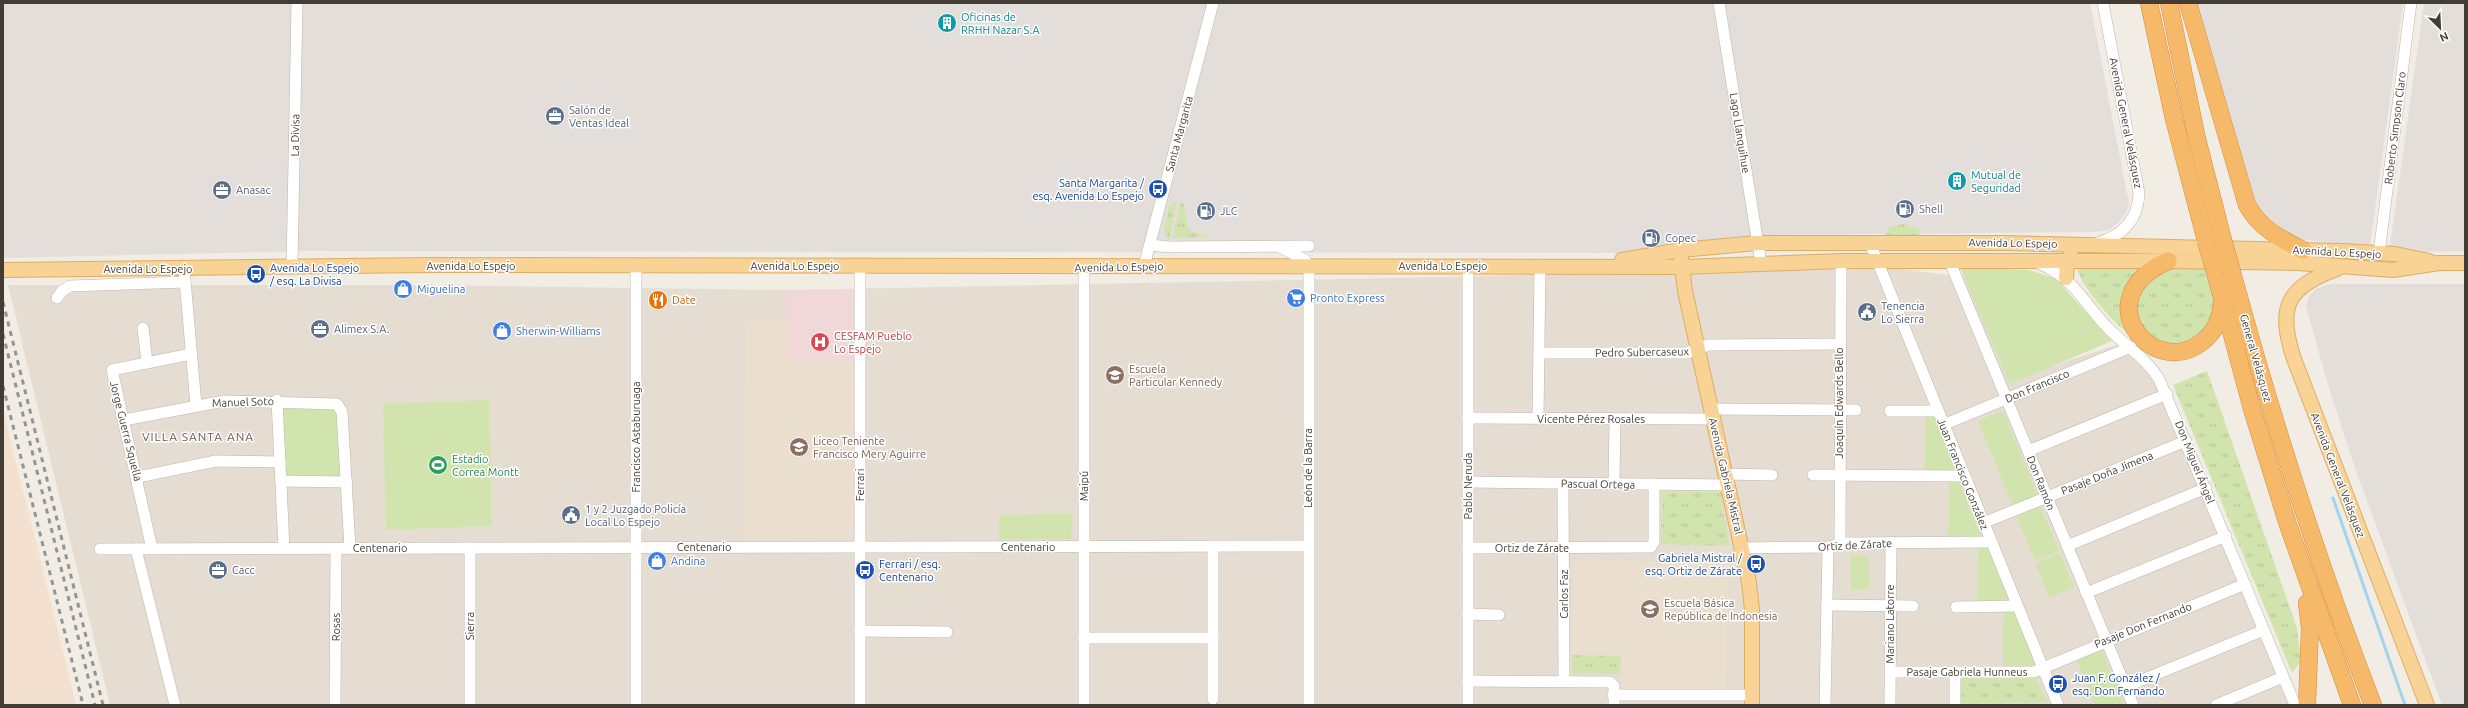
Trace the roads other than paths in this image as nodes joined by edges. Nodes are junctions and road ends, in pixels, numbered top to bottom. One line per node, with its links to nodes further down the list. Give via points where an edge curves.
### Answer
1 (297, 3): 35 (street, La Divisa)
2 (1213, 3): 14 (street, Santa Margarita)
3 (1719, 3): 10 (street, Lago Llanquihue)
4 (2103, 3): 13 (street, Avenida General Velásquez, via 2140,193 2137,210 2129,224 2117,236)
5 (2149, 3): 9 (highway, General Velásquez, via 2173,112)
6 (2169, 3): 9 (highway, General Velásquez, via 2196,132)
7 (2188, 3): 19 (highway, via 2247,205 2266,228)
8 (2411, 3): 20 (street, Roberto Simpson Claro)
9 (2215, 241): 45 (highway, General Velásquez, bridge, via 2215,272); 134 (highway, General Velásquez, bridge, via 2232,272 2290,472 2332,596)
10 (1757, 243): 11 (main road, Avenida Lo Espejo); 18 (main road, Avenida Lo Espejo); 28 (street, Lago Llanquihue)
11 (1870, 243): 12 (main road, Avenida Lo Espejo); 23 (street, Juan Francisco González)
12 (2010, 243): 13 (main road, Avenida Lo Espejo); 25 (main road, via 2016,252)
13 (2095, 244): 15 (main road, Avenida Lo Espejo)
14 (1150, 245): 17 (street, Avenida Lo Espejo); 32 (street, Santa Margarita)
15 (2126, 245): 19 (main road, Avenida Lo Espejo); 27 (main road, via 2105,250 2079,250 2070,255)
16 (1309, 246): 17 (street, Avenida Lo Espejo)
17 (1280, 247): 33 (street, via 1305,260)
18 (1681, 250): 34 (main road, Avenida Lo Espejo); 39 (main road, Avenida Gabriela Mistral)
19 (2303, 250): 20 (main road, Avenida Lo Espejo)
20 (2380, 254): 29 (main road, Avenida Lo Espejo, via 2395,254)
21 (2168, 260): 27 (main road, Avenida Lo Espejo); 40 (main road, Avenida Lo Espejo, via 2298,263); 45 (highway, via 2140,278 2130,294 2129,313 2133,326 2150,345 2164,350 2179,351 2200,344 2211,334 2219,320)
22 (1840, 262): 23 (main road, Avenida Lo Espejo); 28 (main road, Avenida Lo Espejo); 48 (street, Joaquín Edwards Bello)
23 (1878, 262): 24 (main road, Avenida Lo Espejo); 61 (street, Juan Francisco González)
24 (1950, 262): 25 (main road, Avenida Lo Espejo); 55 (street, Don Ramón)
25 (2010, 262): 26 (main road, Avenida Lo Espejo)
26 (2036, 262): 27 (main road, Avenida Lo Espejo); 44 (street, Don Miguel Ángel)
27 (2067, 262): 44 (main road)
28 (1761, 263): 39 (main road, Avenida Lo Espejo)
29 (2439, 263): 30 (main road, Avenida Lo Espejo); 40 (main road, Avenida Lo Espejo, via 2393,270)
30 (2465, 263)
31 (636, 266): 35 (main road, Avenida Lo Espejo); 36 (main road, Avenida Lo Espejo); 96 (street, Francisco Astaburuaga)
32 (1144, 266): 33 (main road, Avenida Lo Espejo); 41 (main road, Avenida Lo Espejo)
33 (1309, 266): 37 (main road, Avenida Lo Espejo); 94 (street, León de la Barra)
34 (1588, 266): 38 (main road, Avenida Lo Espejo); 39 (main road, Avenida Lo Espejo)
35 (292, 267): 43 (main road, Avenida Lo Espejo)
36 (860, 267): 41 (main road, Avenida Lo Espejo); 91 (street, Ferrari)
37 (1468, 267): 38 (main road, Avenida Lo Espejo); 63 (street, Pablo Neruda)
38 (1540, 267): 51 (street)
39 (1682, 267): 50 (main road, Avenida Gabriela Mistral, via 1684,292)
40 (2341, 267): 152 (main road, Avenida General Velásquez, via 2313,277 2299,287 2288,308 2285,323 2287,337)
41 (1084, 268): 92 (street, Maipú)
42 (3, 270): 43 (main road, Avenida Lo Espejo)
43 (184, 276): 46 (street, via 70,286); 52 (street)
44 (2066, 278): 49 (street, Don Miguel Ángel, via 2103,322)
45 (2221, 296): 86 (highway, General Velásquez, via 2254,416)
46 (57, 298)
47 (143, 328): 53 (street)
48 (1840, 344): 50 (street, Pedro Subercaseux, via 1708,345); 58 (street, Joaquín Edwards Bello)
49 (2131, 348): 54 (street, Don Miguel Ángel, via 2155,372); 55 (street, Don Francisco)
50 (1698, 349): 51 (street, Pedro Subercaseux, via 1687,353); 62 (main road, Avenida Gabriela Mistral)
51 (1539, 353): 64 (street)
52 (191, 354): 53 (street, Jorge Guerra Squella); 57 (street)
53 (147, 362): 66 (street, Jorge Guerra Squella, via 112,370)
54 (2167, 394): 68 (street, Don Miguel Ángel); 69 (street)
55 (2006, 399): 67 (street, Don Francisco); 69 (street, Don Ramón)
56 (277, 400): 57 (street, Manuel Soto, via 235,400); 70 (street); 78 (street, Manuel Soto, via 333,403 340,406)
57 (196, 405): 66 (street, Manuel Soto)
58 (1839, 410): 59 (street, Vicente Pérez Rosales); 62 (street, Vicente Pérez Rosales); 73 (street, Joaquín Edwards Bello)
59 (1856, 410)
60 (1890, 411): 61 (street)
61 (1937, 411): 67 (street, Juan Francisco González)
62 (1712, 414): 65 (street, Vicente Pérez Rosales); 76 (main road, Avenida Gabriela Mistral)
63 (1468, 418): 64 (street, Vicente Pérez Rosales); 79 (street, Pablo Neruda)
64 (1538, 418): 65 (street, Vicente Pérez Rosales)
65 (1615, 419): 81 (street)
66 (124, 420): 74 (street, Jorge Guerra Squella)
67 (1943, 425): 75 (street, Juan Francisco González)
68 (2186, 441): 83 (street, Don Miguel Ángel); 84 (street, Pasaje Doña Jimena)
69 (2028, 451): 84 (street, Don Ramón)
70 (280, 462): 74 (street, via 216,460); 77 (street)
71 (1772, 475): 76 (street, Pascual Ortega)
72 (1813, 475): 73 (street)
73 (1839, 475): 75 (street); 90 (street, Joaquín Edwards Bello)
74 (138, 476): 107 (street, Jorge Guerra Squella)
75 (1964, 476): 85 (street, Juan Francisco González)
76 (1727, 480): 82 (street, Pascual Ortega); 104 (main road, Avenida Gabriela Mistral)
77 (281, 481): 78 (street); 98 (street)
78 (347, 482): 100 (street)
79 (1468, 482): 80 (street, Pascual Ortega); 102 (street, Pablo Neruda)
80 (1563, 483): 81 (street, Pascual Ortega); 103 (street, Carlos Faz)
81 (1614, 484): 82 (street, Pascual Ortega)
82 (1654, 484): 103 (street, Ortiz de Zárate, via 1653,546)
83 (2206, 488): 87 (street, Don Miguel Ángel); 95 (street)
84 (2047, 497): 85 (street, Pasaje Doña Jimena); 95 (street, Don Ramón)
85 (1983, 523): 89 (street, Juan Francisco González)
86 (2288, 525): 150 (highway, via 2309,620); 151 (highway, General Velásquez)
87 (2226, 536): 108 (street, Don Miguel Ángel); 109 (street)
88 (1890, 542): 89 (street, Ortiz de Zárate); 90 (street, Ortiz de Zárate); 111 (street, Mariano Latorre)
89 (1991, 542): 113 (street, Juan Francisco González)
90 (1840, 544): 97 (street, Ortiz de Zárate)
91 (860, 546): 92 (street, Centenario); 96 (street, Centenario); 118 (street, Ferrari)
92 (1084, 546): 93 (street, Centenario); 120 (street, Maipú)
93 (1213, 546): 94 (street, Centenario); 121 (street)
94 (1308, 546): 141 (street, León de la Barra)
95 (2067, 546): 109 (street, Don Ramón)
96 (636, 547): 101 (street, Centenario); 138 (street, Francisco Astaburuaga)
97 (1828, 547): 104 (street, Ortiz de Zárate); 110 (street)
98 (284, 548): 99 (street, Centenario); 107 (street, Centenario)
99 (336, 548): 100 (street, Centenario); 136 (street, Rosas)
100 (350, 548): 101 (street, Centenario)
101 (470, 548): 137 (street, Sierra)
102 (1468, 548): 103 (street, Ortiz de Zárate); 115 (street, Pablo Neruda)
103 (1564, 548): 128 (street, Carlos Faz)
104 (1742, 548): 133 (main road, Avenida Gabriela Mistral, via 1752,610)
105 (100, 549): 106 (street, Centenario)
106 (136, 549): 107 (street, Centenario); 135 (street)
107 (152, 549)
108 (2245, 584): 117 (street, Don Miguel Ángel); 122 (street, Pasaje Don Fernando)
109 (2086, 593): 122 (street, Don Ramón)
110 (1826, 605): 111 (street); 143 (street)
111 (1890, 606): 112 (street); 124 (street, Mariano Latorre)
112 (1913, 606)
113 (2017, 606): 114 (street); 123 (street, Juan Francisco González)
114 (1956, 607)
115 (1468, 614): 116 (street); 127 (street, Pablo Neruda)
116 (1499, 615)
117 (2264, 630): 126 (street, Don Miguel Ángel); 129 (street)
118 (860, 631): 119 (street); 139 (street, Ferrari)
119 (947, 632)
120 (1084, 638): 121 (street); 140 (street, Maipú)
121 (1213, 638): 130 (street)
122 (2106, 640): 123 (street, Pasaje Don Fernando); 129 (street, Don Ramón)
123 (2042, 668): 125 (street, Pasaje Gabriela Hunneus, via 2034,672); 146 (street, Juan Francisco González)
124 (1890, 672): 125 (street, Pasaje Gabriela Hunneus); 144 (street, Mariano Latorre)
125 (1956, 672): 145 (street)
126 (2283, 677): 148 (street); 149 (street, Don Miguel Ángel)
127 (1468, 681): 128 (street); 142 (street, Pablo Neruda)
128 (1564, 681): 131 (street, via 1612,683)
129 (2125, 687): 147 (street, Don Ramón)
130 (1213, 699)
131 (1614, 700): 132 (street)
132 (1679, 700): 133 (street)
133 (1752, 700)
134 (2373, 702)
135 (175, 705)
136 (335, 705)
137 (470, 705)
138 (636, 705)
139 (860, 705)
140 (1084, 705)
141 (1309, 705)
142 (1468, 705)
143 (1825, 705)
144 (1890, 705)
145 (1955, 705)
146 (2058, 705)
147 (2133, 705)
148 (2216, 705)
149 (2295, 705)
150 (2307, 705)
151 (2352, 705)
152 (2427, 705)

